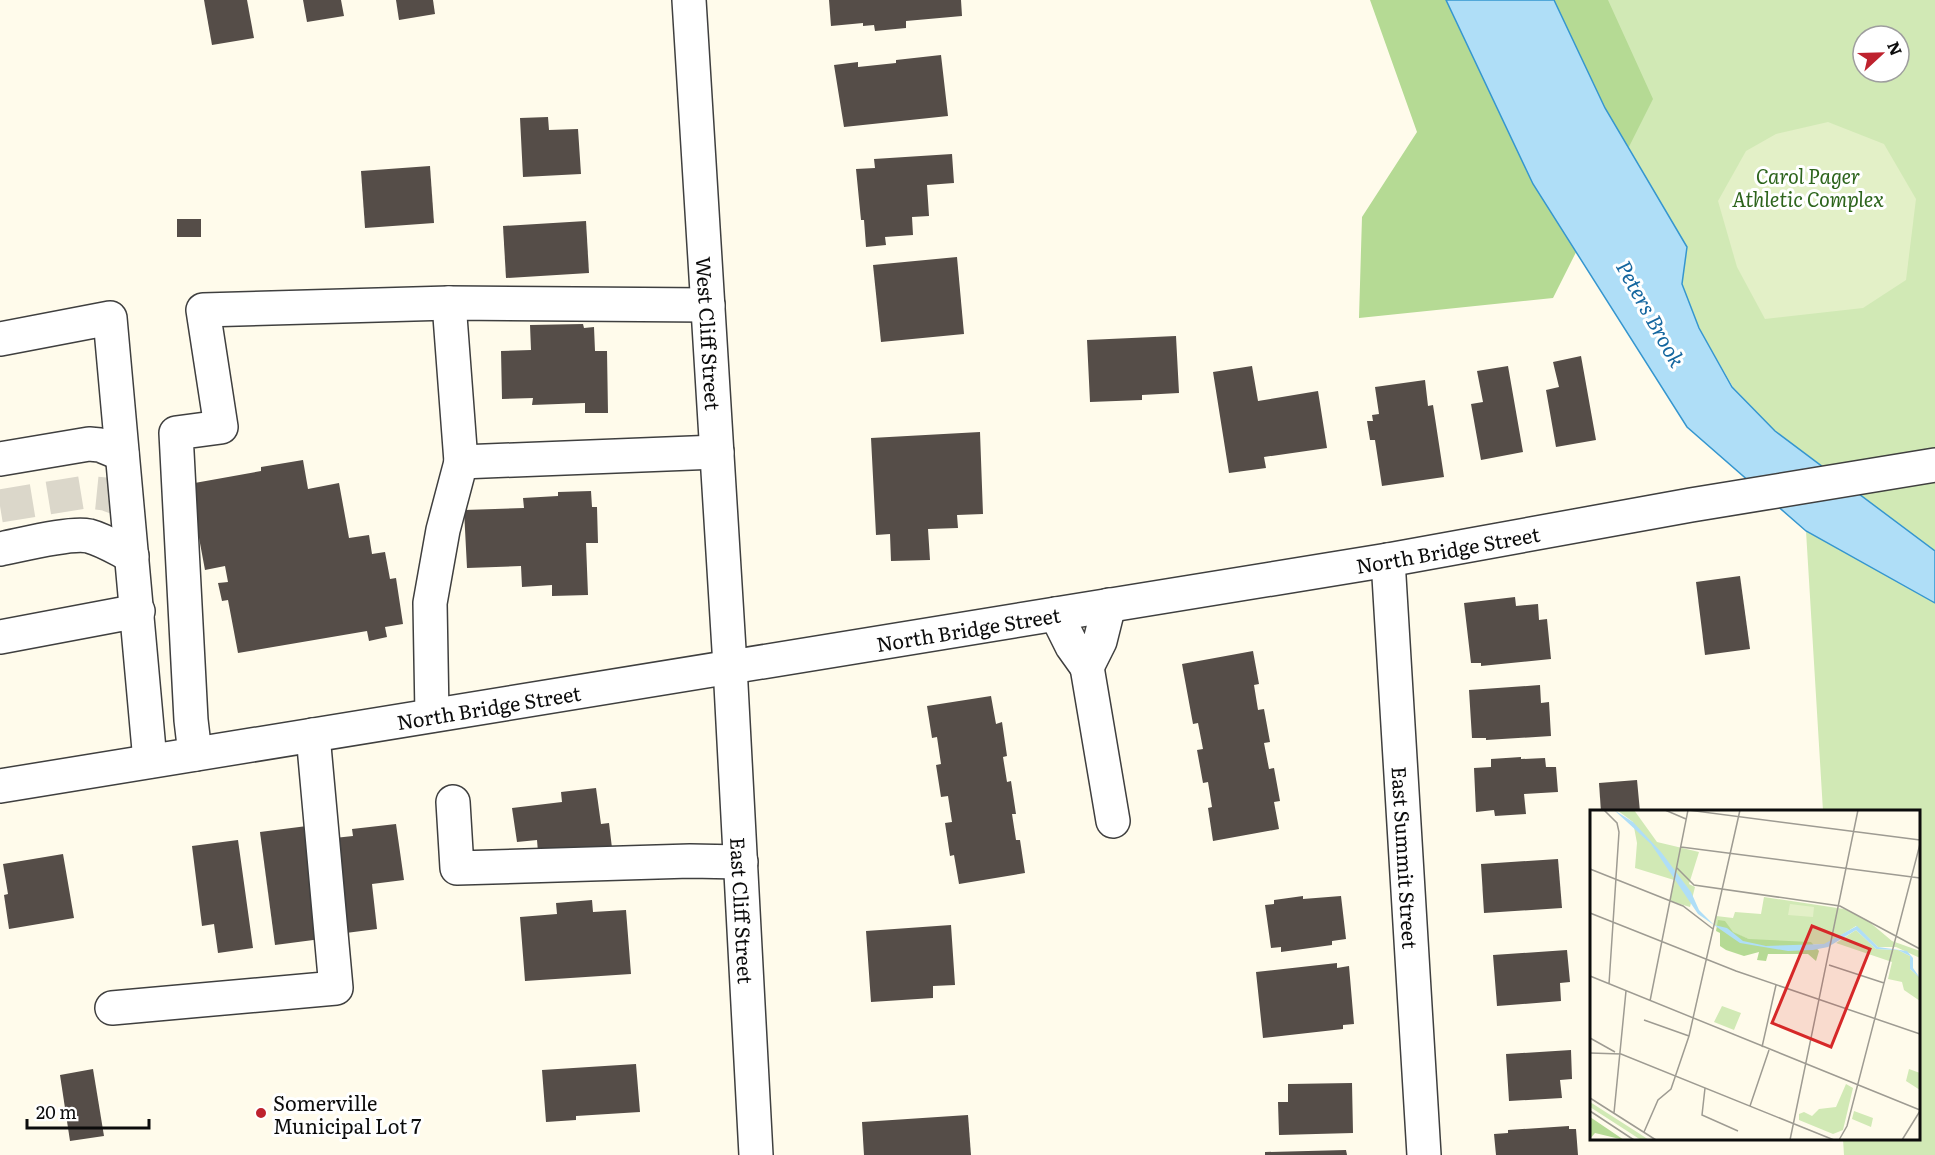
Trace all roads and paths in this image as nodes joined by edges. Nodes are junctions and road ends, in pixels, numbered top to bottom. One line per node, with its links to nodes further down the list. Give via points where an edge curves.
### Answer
1 (689, 0): 3 (street, West Cliff Street)
2 (449, 303): 3 (street); 8 (street); 21 (street, via 203,310 221,427 176,433)
3 (708, 305): 5 (street, West Cliff Street)
4 (0, 339): 6 (street, via 110,318)
5 (717, 452): 8 (street); 17 (street, West Cliff Street)
6 (122, 454): 7 (street, via 89,444); 11 (street)
7 (0, 459)
8 (461, 462): 19 (street, via 430,603)
9 (1935, 465): 12 (street, North Bridge Street)
10 (0, 549): 11 (street, via 87,536)
11 (132, 556): 14 (street)
12 (1388, 560): 13 (street, North Bridge Street); 29 (street, East Summit Street)
13 (1109, 605): 15 (street, North Bridge Street); 18 (street, via 1100,641)
14 (138, 611): 16 (street); 22 (street)
15 (1056, 614): 17 (street, North Bridge Street); 18 (street)
16 (0, 637)
17 (730, 666): 19 (street, North Bridge Street); 26 (street, East Cliff Street)
18 (1087, 667): 25 (street)
19 (432, 716): 20 (street, North Bridge Street)
20 (313, 735): 21 (street, North Bridge Street); 27 (street, via 336,988)
21 (195, 754): 22 (street, North Bridge Street)
22 (150, 761): 23 (street, North Bridge Street)
23 (0, 786)
24 (453, 802): 26 (street, via 458,868)
25 (1113, 821)
26 (741, 862): 28 (street, East Cliff Street)
27 (112, 1008)
28 (756, 1155)
29 (1424, 1155)

